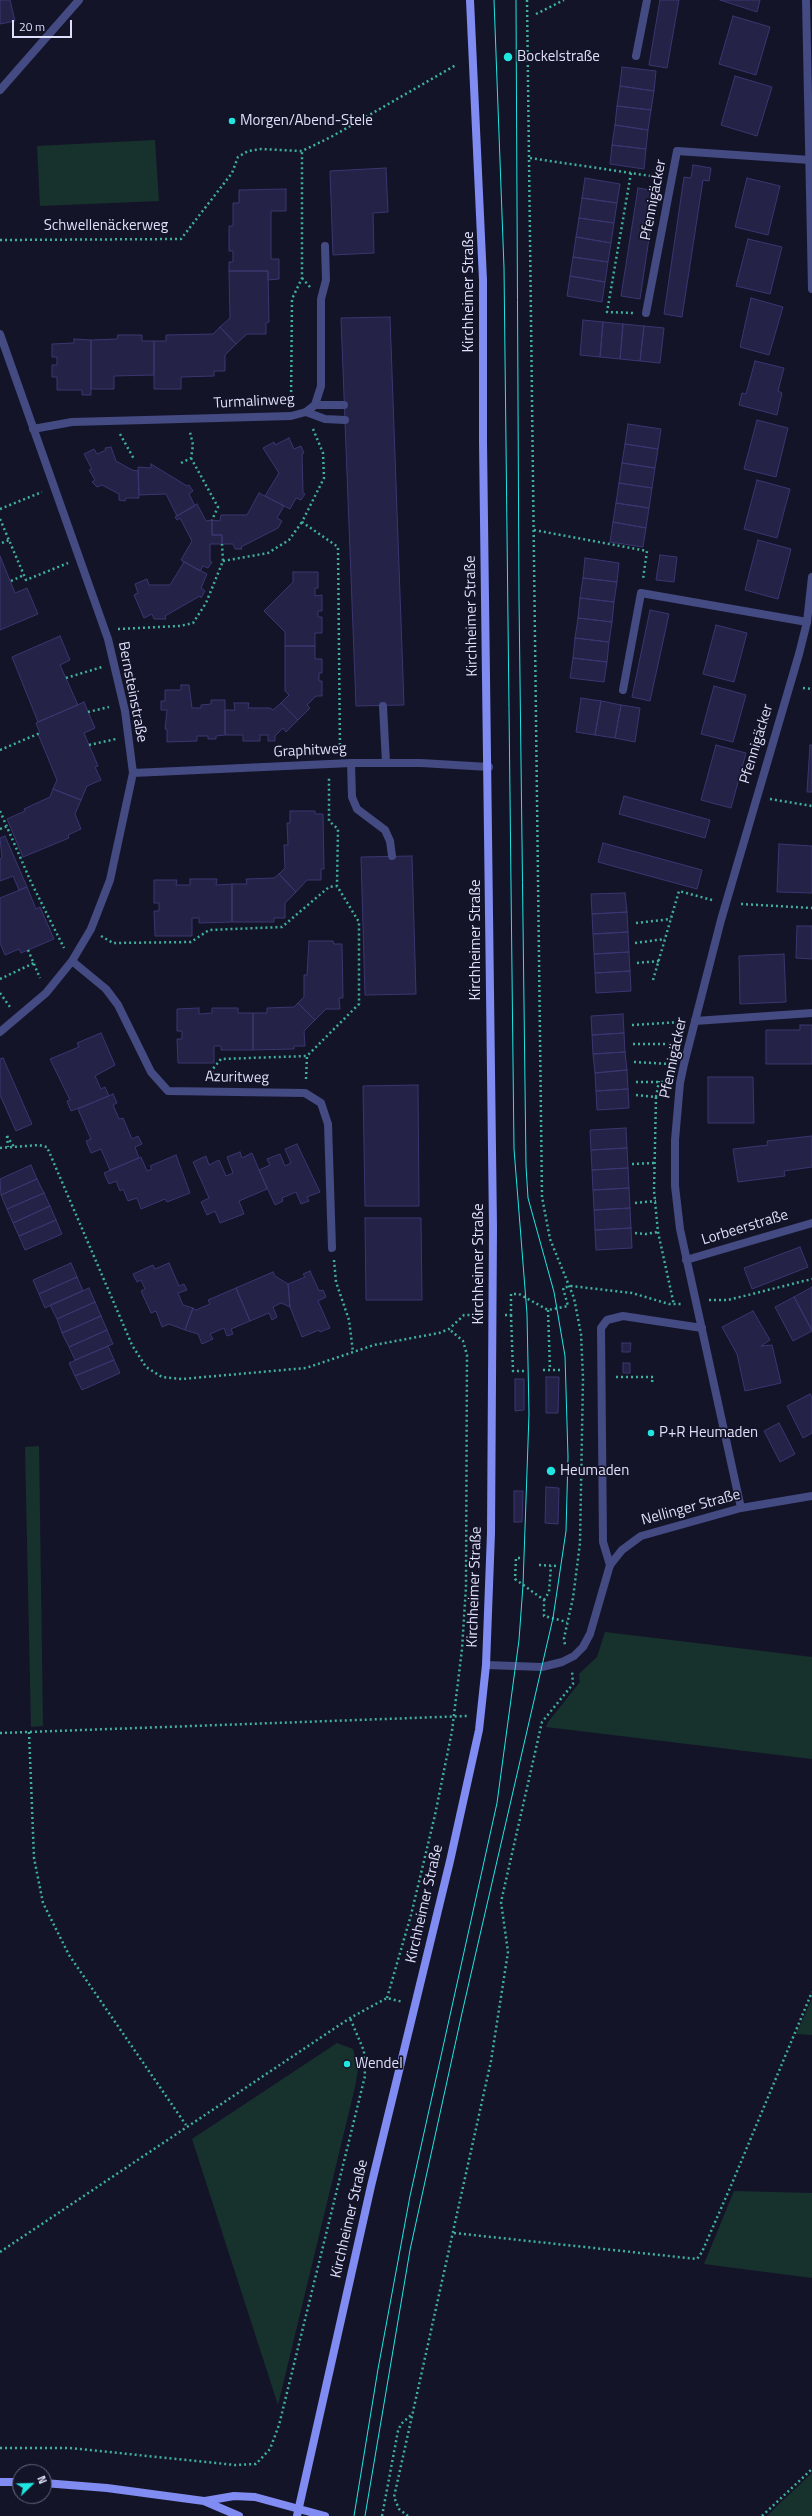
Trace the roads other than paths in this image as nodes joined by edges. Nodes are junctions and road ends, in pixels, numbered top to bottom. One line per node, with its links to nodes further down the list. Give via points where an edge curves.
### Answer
1 (78, 0): 6 (street)
2 (470, 0): 23 (main road, Kirchheimer Straße, via 483,258 483,442)
3 (647, 0): 5 (street)
4 (806, 0): 7 (street)
5 (636, 56)
6 (0, 90)
7 (810, 160): 9 (street); 10 (street, Pfennigäcker, via 677,151)
8 (325, 246): 13 (street, Turmalinweg, via 321,386)
9 (812, 289)
10 (646, 313)
11 (0, 334): 16 (street, Bernsteinstraße)
12 (344, 404): 13 (street)
13 (315, 405): 14 (street, Turmalinweg)
14 (306, 412): 15 (street, via 325,419); 16 (street, Turmalinweg, via 291,416 72,422)
15 (345, 420)
16 (33, 429): 24 (street, Bernsteinstraße, via 105,631 123,704)
17 (812, 577): 18 (street, Pfennigäcker)
18 (807, 622): 19 (street, via 641,593); 28 (street, Pfennigäcker, via 726,903)
19 (623, 690)
20 (383, 706): 22 (street)
21 (351, 763): 22 (street, Graphitweg); 24 (street, Graphitweg); 25 (street, via 352,797 357,808 385,830)
22 (386, 763): 23 (street, Graphitweg)
23 (489, 767): 37 (main road, Kirchheimer Straße, via 493,1315 491,1534)
24 (133, 773): 26 (street, Bernsteinstraße, via 110,880 91,929)
25 (392, 856)
26 (72, 961): 29 (street, Bernsteinstraße, via 46,993); 31 (street, Azuritweg, via 106,989 151,1072 168,1091 305,1093 321,1103 328,1124)
27 (812, 1013): 28 (street)
28 (696, 1021): 32 (street, Pfennigäcker, via 680,1083 675,1140 675,1186)
29 (0, 1032)
30 (812, 1223): 32 (street, Lorbeerstraße)
31 (332, 1248)
32 (686, 1260): 33 (street, Pfennigäcker)
33 (702, 1328): 35 (street, Pfennigäcker); 36 (street, via 618,1316 607,1320 601,1331 603,1542)
34 (812, 1496): 35 (street, Nellinger Straße)
35 (741, 1508): 36 (street, Nellinger Straße, via 647,1533 626,1546)
36 (610, 1565): 37 (street, Nellinger Straße, via 587,1640 578,1653 569,1660 542,1667)
37 (486, 1664): 42 (main road, Kirchheimer Straße, via 479,1730 450,1861 371,2186)
38 (0, 2482): 39 (main road)
39 (12, 2482)
40 (52, 2484): 41 (main road)
41 (204, 2501): 42 (main road, via 248,2496); 43 (main road); 44 (main road)
42 (299, 2507): 45 (main road, Kirchheimer Straße); 46 (main road)
43 (223, 2516)
44 (239, 2516)
45 (297, 2516)
46 (325, 2516)

